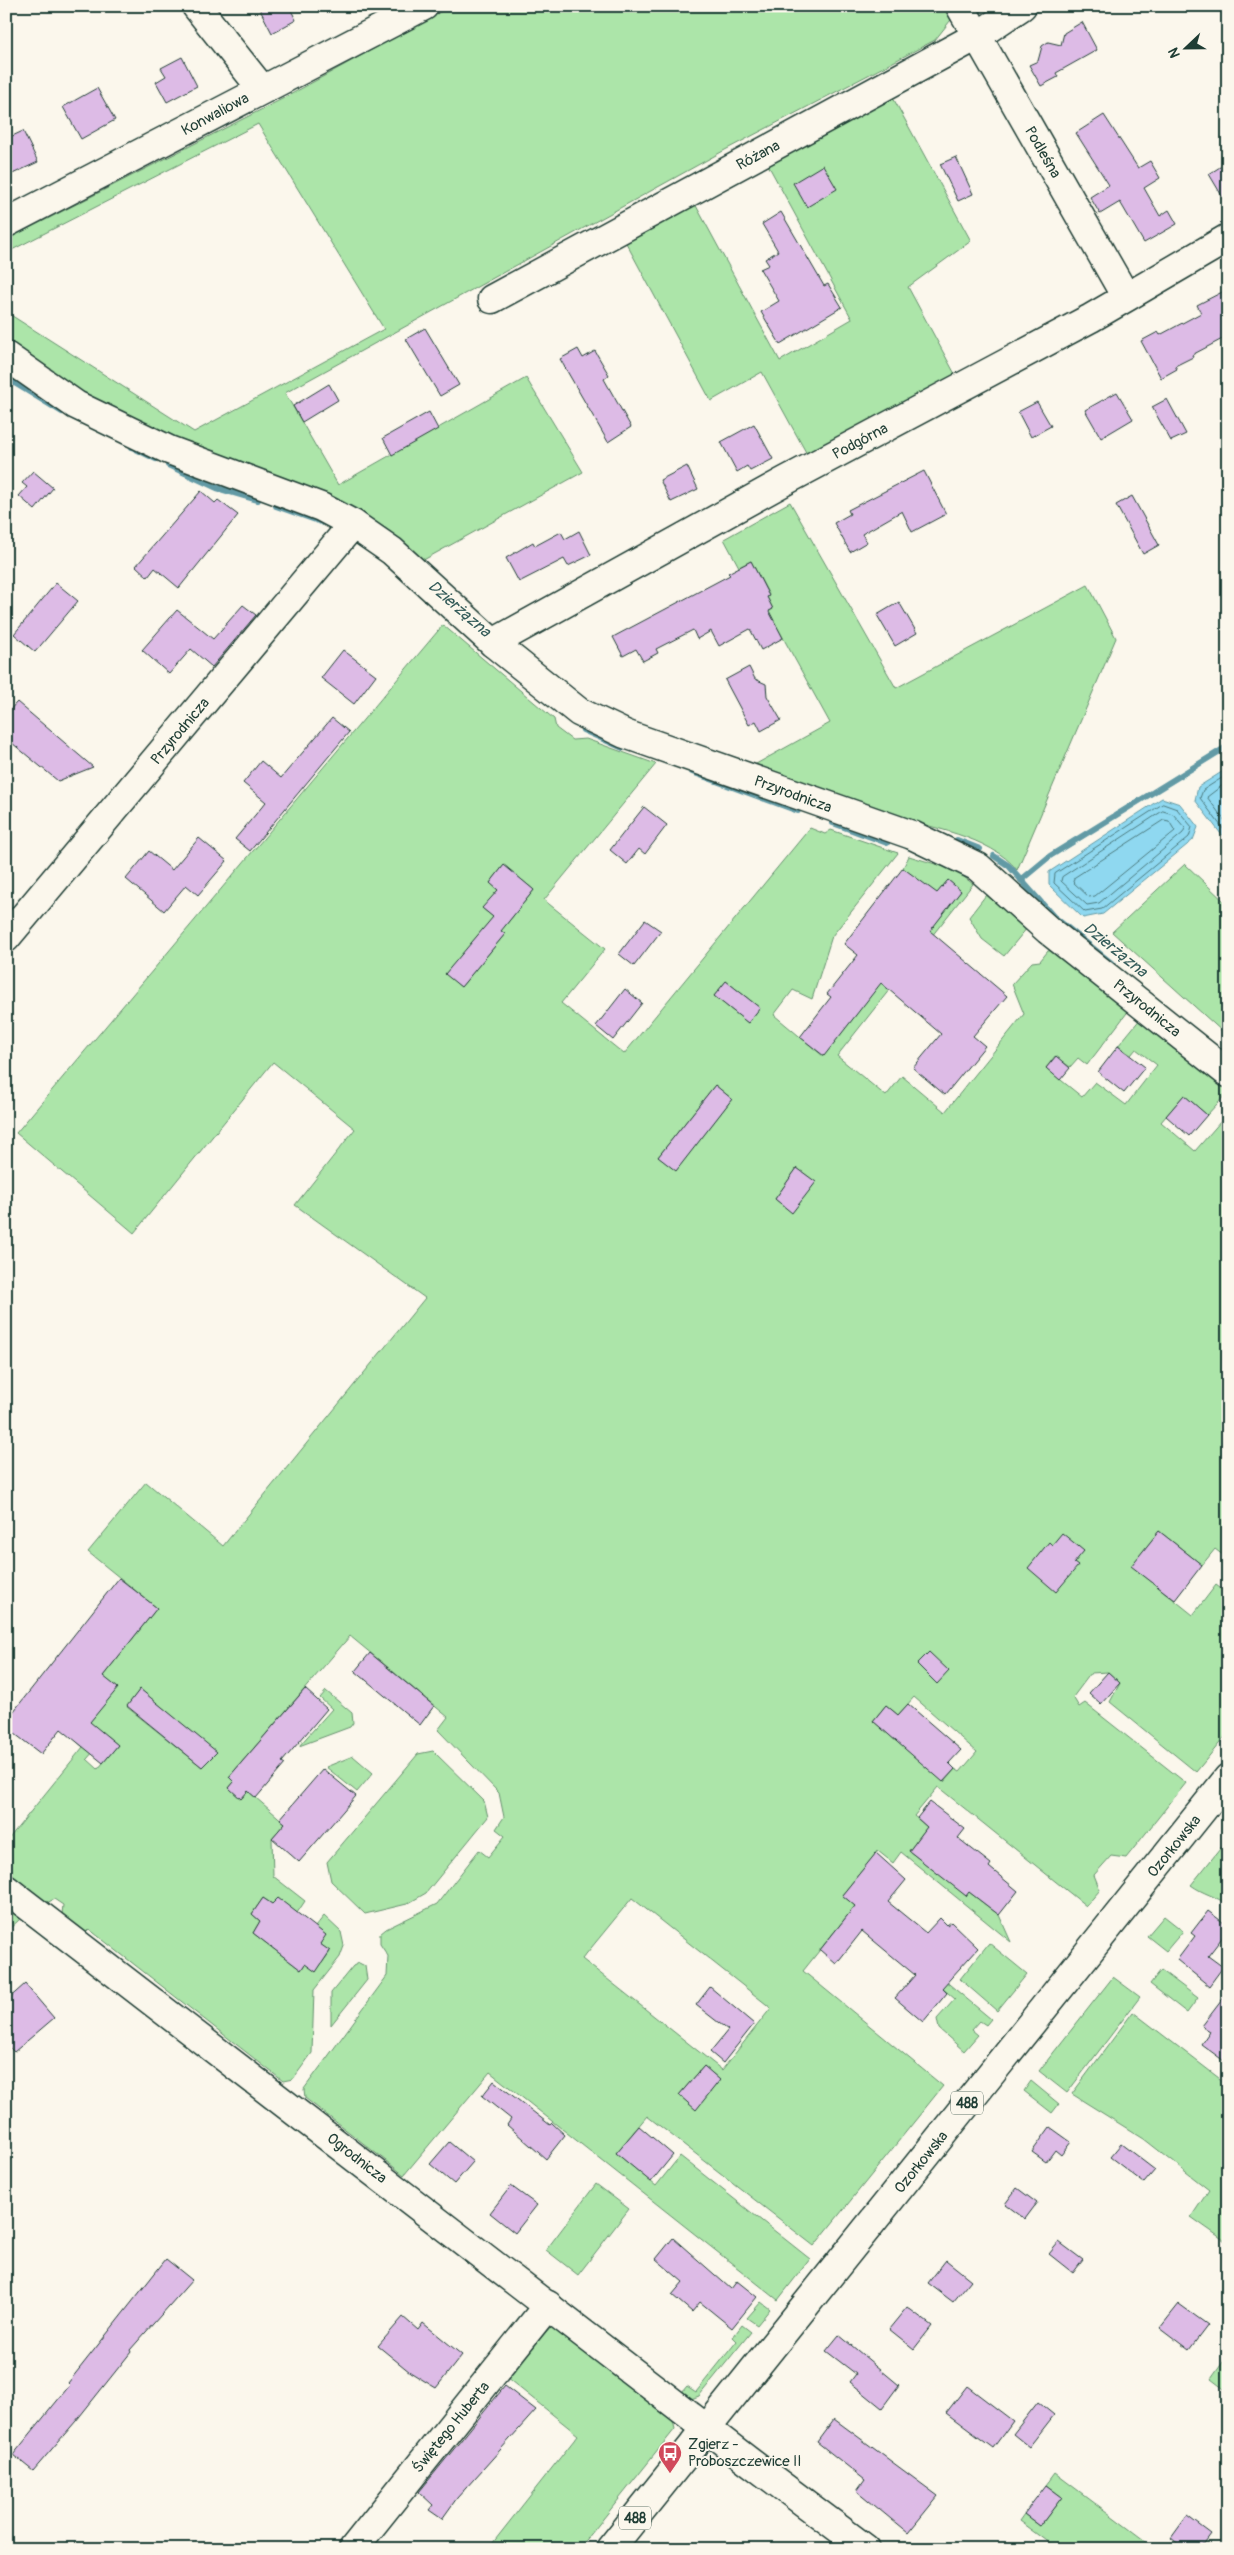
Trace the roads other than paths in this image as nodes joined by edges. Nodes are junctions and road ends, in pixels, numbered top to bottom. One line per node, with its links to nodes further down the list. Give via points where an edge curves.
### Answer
1 (196, 6): 6 (street)
2 (424, 6): 6 (street, Konwaliowa)
3 (960, 6): 5 (street, Podleśna)
4 (1022, 6): 5 (street, Różana)
5 (977, 36): 9 (street, Podleśna); 10 (street, Różana)
6 (262, 89): 7 (street, Konwaliowa)
7 (6, 223)
8 (1228, 238): 9 (street, Podgórna)
9 (1126, 297): 13 (street, Podgórna, via 785,480)
10 (492, 299)
11 (6, 356): 12 (street, Przyrodnicza, via 76,405 169,450 321,507)
12 (354, 524): 13 (street, Przyrodnicza, via 392,551); 14 (street, Przyrodnicza)
13 (493, 643): 15 (street, Przyrodnicza, via 579,712 625,734 912,835 978,867 1048,930)
14 (6, 938)
15 (1228, 1073)
16 (1228, 1778): 19 (street, Ozorkowska / 488)
17 (6, 1889): 18 (street, Ogrodnicza)
18 (548, 2305): 19 (street, Ogrodnicza); 20 (street, Świętego Huberta)
19 (707, 2428): 21 (street, 488); 22 (street, Ogrodnicza)
20 (353, 2549)
21 (610, 2549)
22 (866, 2549)

